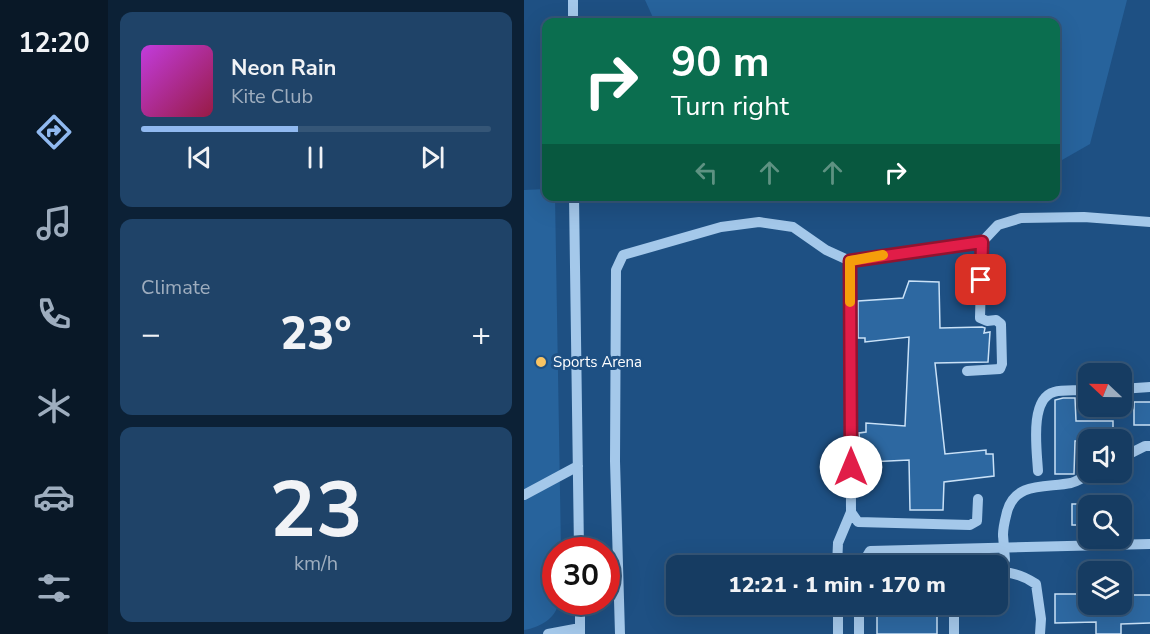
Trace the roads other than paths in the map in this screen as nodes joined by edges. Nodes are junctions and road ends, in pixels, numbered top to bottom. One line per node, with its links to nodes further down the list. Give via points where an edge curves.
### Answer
1 (573, 0): 2 (street)
2 (573, 18)
3 (574, 201): 13 (street)
4 (1151, 222): 5 (street, via 1021,218 998,225)
5 (982, 242): 6 (street); 7 (street, via 980,318 1001,324 1002,364 1000,369)
6 (850, 261): 18 (street); 31 (street, via 793,227 759,222 720,226 623,255 616,270 615,461)
7 (967, 371)
8 (1151, 387): 9 (street)
9 (1132, 388)
10 (1078, 391): 14 (street, via 1054,392 1045,397 1037,411)
11 (1151, 446): 12 (street)
12 (1132, 452)
13 (578, 466): 16 (street); 19 (street)
14 (1038, 471)
15 (1078, 480): 23 (street, bridge, via 1022,490 1009,504 1003,528)
16 (524, 495)
17 (978, 499): 18 (street, via 977,521 970,525 858,522)
18 (851, 512): 21 (street, via 838,543)
19 (579, 537)
20 (1151, 544): 22 (street, via 870,551)
21 (837, 555)
22 (868, 555)
23 (1003, 555)
24 (1008, 571): 35 (street, via 1036,584)
25 (580, 615): 29 (street)
26 (838, 615): 32 (street)
27 (858, 615): 33 (street)
28 (954, 615): 34 (street)
29 (580, 631): 30 (street)
30 (548, 634)
31 (620, 634)
32 (838, 634)
33 (859, 634)
34 (954, 634)
35 (1040, 634)

